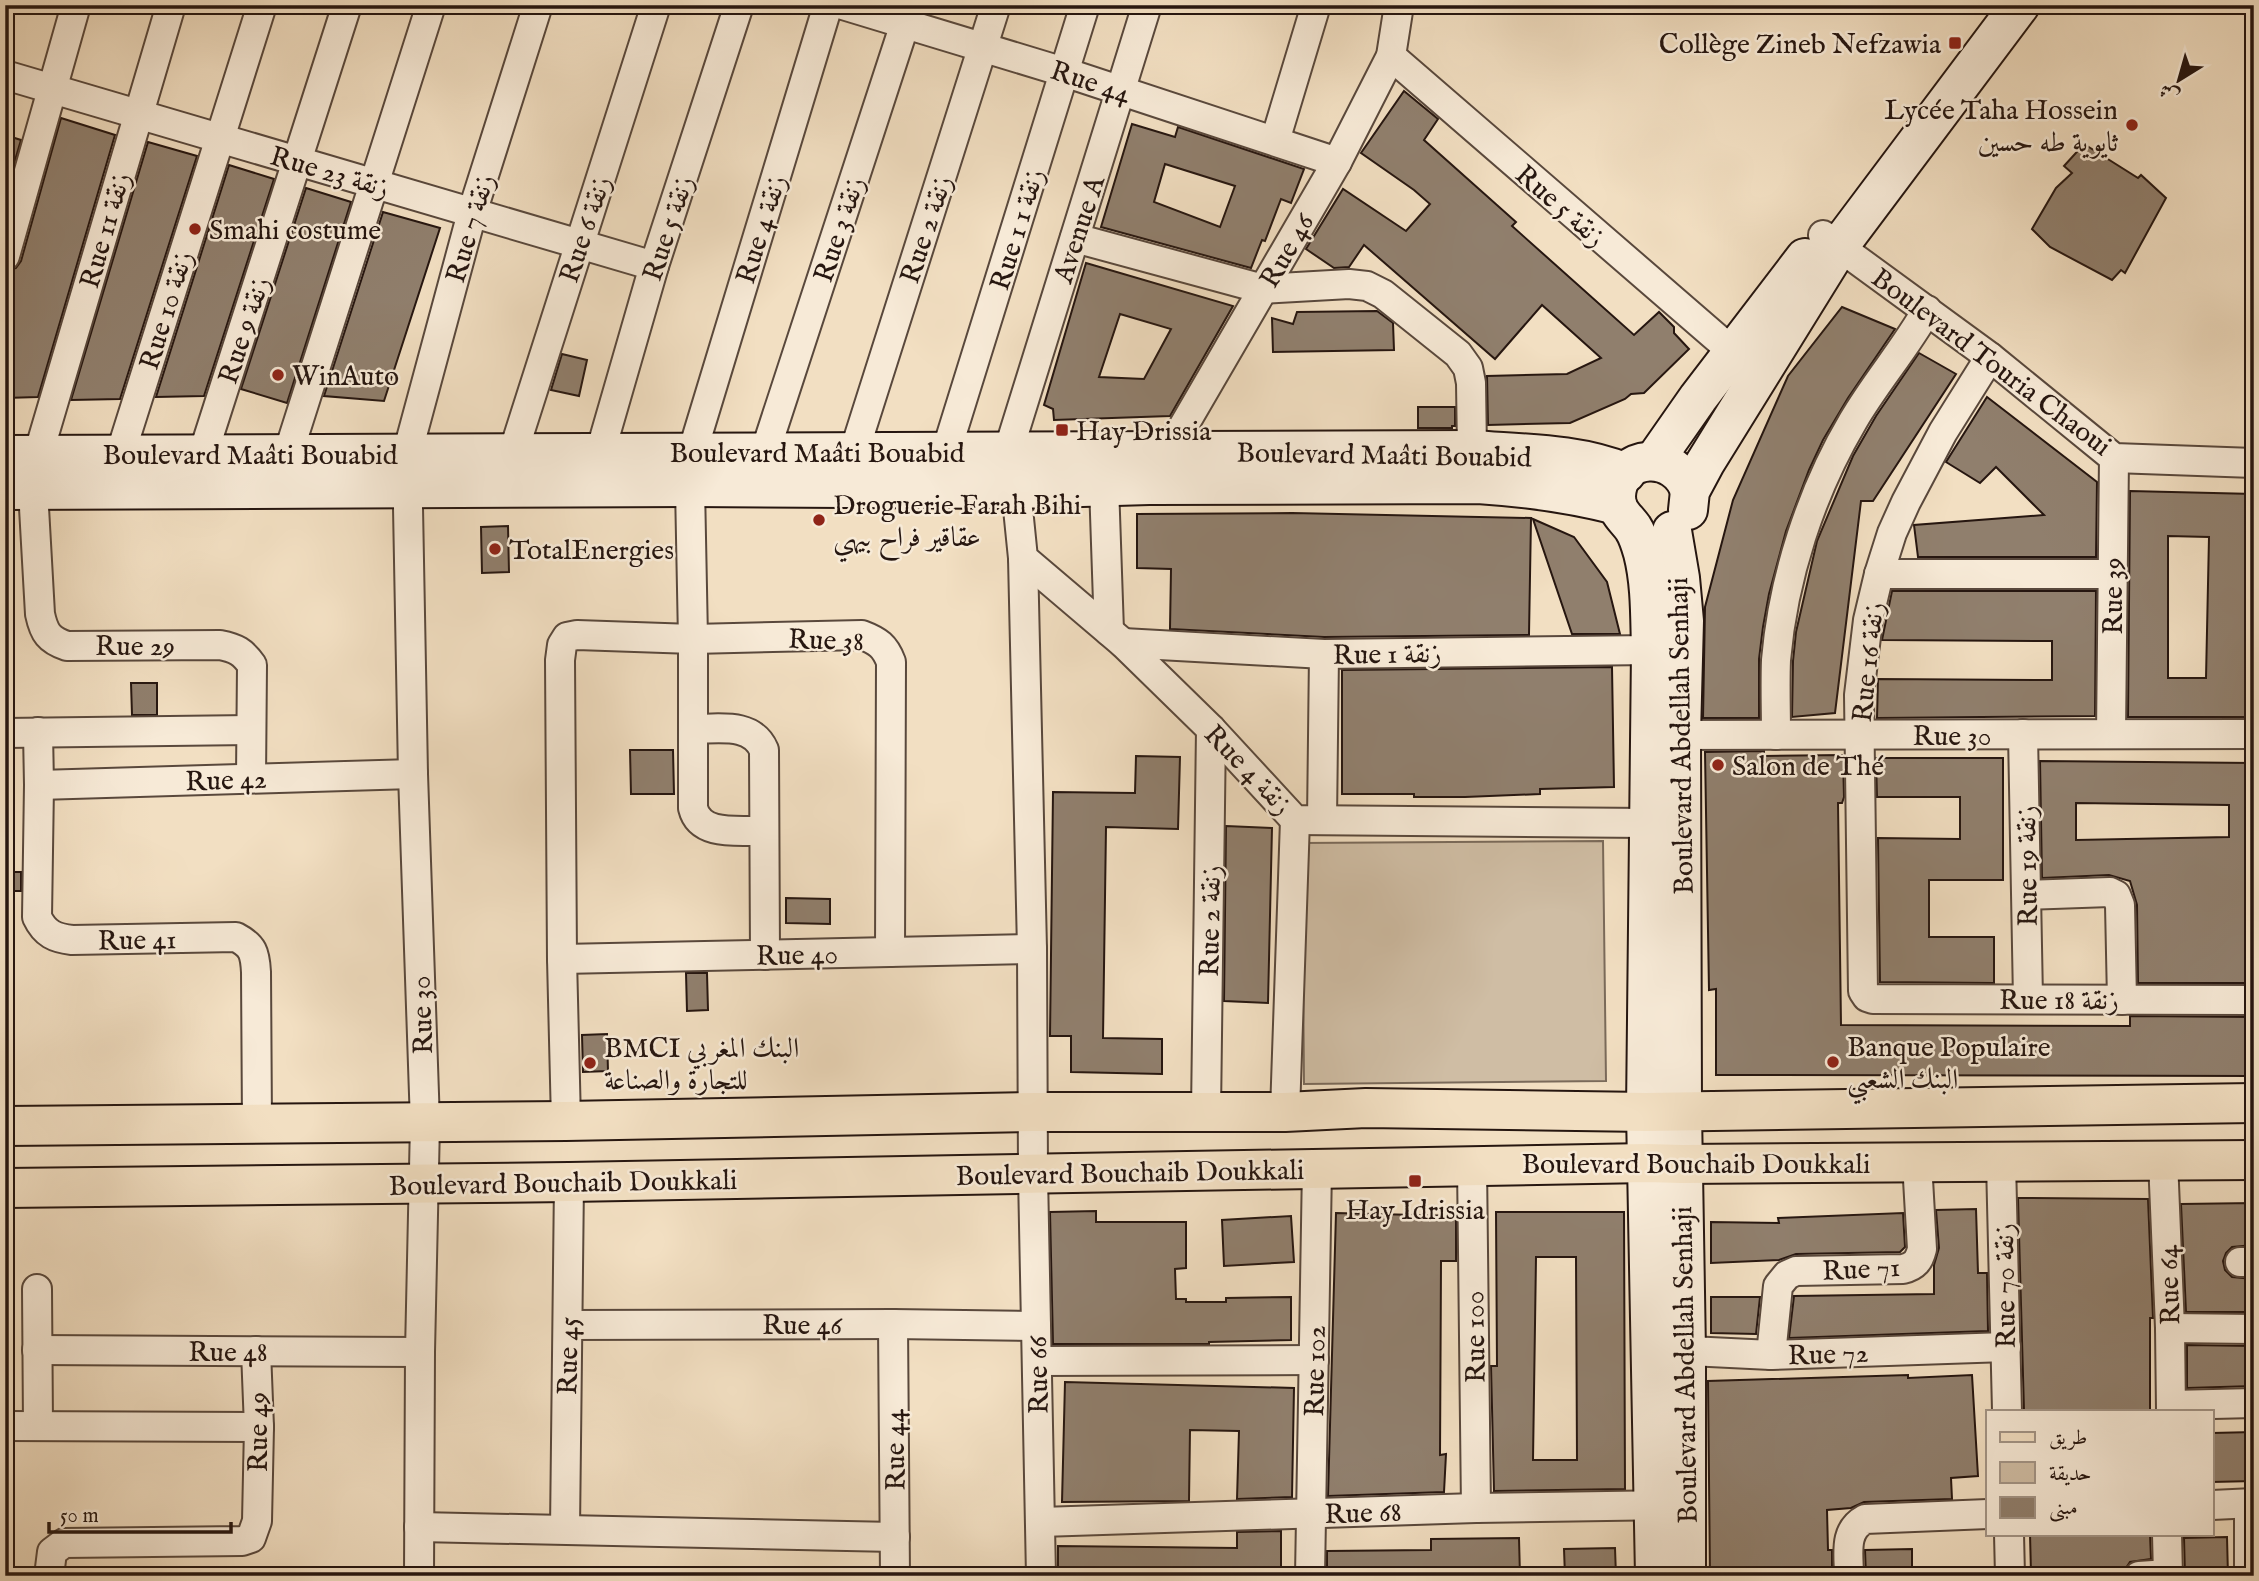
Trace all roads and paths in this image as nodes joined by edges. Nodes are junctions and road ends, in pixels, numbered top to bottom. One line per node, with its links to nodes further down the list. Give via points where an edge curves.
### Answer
1 (76, 5): 23 (street)
2 (171, 5): 25 (street, Rue 11 زنقة)
3 (262, 5): 26 (street, Rue 10 زنقة)
4 (347, 5): 28 (street, Rue 9 زنقة)
5 (431, 5): 30 (street)
6 (538, 5): 31 (street, Rue 7 زنقة)
7 (656, 5): 34 (street, Rue 6 زنقة)
8 (739, 5): 36 (street, Rue 5 زنقة)
9 (828, 5): 54 (street, Rue 4 زنقة)
10 (843, 5): 18 (street, Rue 44)
11 (996, 5): 19 (street, Rue 2 زنقة)
12 (1085, 5): 21 (street, Rue 1 زنقة 1)
13 (1147, 5): 24 (street, Avenue A)
14 (1315, 5): 27 (street)
15 (1399, 5): 20 (street, Rue 46)
16 (1992, 5): 33 (street)
17 (2020, 5): 33 (street)
18 (908, 15): 19 (street, Rue 44); 43 (street, Rue 3 زنقة)
19 (983, 47): 21 (street, Rue 44); 44 (street, Rue 2 زنقة)
20 (1391, 55): 29 (street, Rue 46); 39 (street, Rue 5 زنقة)
21 (1064, 72): 24 (street, Rue 44); 45 (street, Rue 1 زنقة 1)
22 (5, 75): 23 (street, Rue 23 زنقة)
23 (52, 89): 25 (street, Rue 23 زنقة); 35 (street)
24 (1121, 91): 27 (street, Rue 44); 32 (street, Avenue A)
25 (138, 115): 26 (street, Rue 23 زنقة); 56 (street, Rue 11 زنقة)
26 (219, 138): 28 (street, Rue 23 زنقة); 51 (street, Rue 10 زنقة)
27 (1275, 141): 29 (street, Rue 44)
28 (297, 161): 30 (street, Rue 23 زنقة); 49 (street, Rue 9 زنقة)
29 (1337, 162): 37 (street, Rue 46)
30 (375, 184): 31 (street, Rue 23 زنقة); 50 (street)
31 (472, 213): 34 (street, Rue 23 زنقة); 55 (street, Rue 7 زنقة)
32 (1075, 238): 37 (street); 46 (street, Avenue A)
33 (1831, 240): 38 (street, Boulevard Touria Chaoui); 39 (street); 61 (street)
34 (579, 244): 36 (street, Rue 23 زنقة); 47 (street, Rue 6 زنقة)
35 (5, 257)
36 (654, 266): 48 (street, Rue 5 زنقة)
37 (1263, 289): 41 (street, via 1349,284 1383,294 1458,354 1468,368); 42 (street, Rue 46)
38 (1927, 310): 40 (street, Boulevard Touria Chaoui); 79 (street, via 1852,423 1808,518 1784,606 1776,660)
39 (1733, 352): 59 (street)
40 (1990, 357): 52 (street, Boulevard Touria Chaoui); 64 (street, Rue 16 زنقة, via 1920,472)
41 (1472, 450): 42 (street, Boulevard Maâti Bouabid); 59 (street, Boulevard Maâti Bouabid, via 1604,464)
42 (1169, 451): 46 (street, Boulevard Maâti Bouabid); 58 (street, Rue 46)
43 (765, 452): 44 (street, Boulevard Maâti Bouabid); 54 (street, Boulevard Maâti Bouabid)
44 (854, 452): 45 (street, Boulevard Maâti Bouabid)
45 (946, 452): 46 (street, Boulevard Maâti Bouabid)
46 (1008, 452): 60 (street)
47 (513, 453): 48 (street, Boulevard Maâti Bouabid); 55 (street, Boulevard Maâti Bouabid)
48 (600, 453): 54 (street, Boulevard Maâti Bouabid)
49 (202, 454): 50 (street, Boulevard Maâti Bouabid); 51 (street, Boulevard Maâti Bouabid)
50 (288, 454): 55 (street, Boulevard Maâti Bouabid)
51 (120, 455): 56 (street, Boulevard Maâti Bouabid)
52 (2114, 458): 53 (street, Boulevard Touria Chaoui); 65 (street, Rue 39)
53 (2254, 463)
54 (691, 470): 55 (street, Boulevard Maâti Bouabid); 60 (street, Boulevard Maâti Bouabid); 67 (street)
55 (407, 471): 56 (street, Boulevard Maâti Bouabid); 81 (street, Rue 30)
56 (20, 472): 72 (street, Rue 29, via 40,614 51,641 67,646 233,647 252,665)
57 (1104, 485): 58 (street, Boulevard Maâti Bouabid); 60 (street, Boulevard Maâti Bouabid); 66 (street)
58 (1149, 485): 59 (street, Boulevard Maâti Bouabid, via 1478,484 1571,494)
59 (1634, 486): 61 (street, Boulevard Maâti Bouabid, via 1668,464 1680,472); 62 (street, Boulevard Maâti Bouabid, via 1652,535); 68 (street, Boulevard Abdellah Senhaji)
60 (1016, 489): 63 (street)
61 (1690, 491): 62 (street, via 1687,514)
62 (1672, 531): 78 (street, Boulevard Abdellah Senhaji, via 1684,621)
63 (1023, 558): 66 (street, Rue 4 زنقة); 88 (street, Rue 66)
64 (1879, 574): 65 (street); 80 (street, Rue 16 زنقة, via 1867,620)
65 (2112, 574): 76 (street, Rue 39)
66 (1116, 637): 69 (street, Rue 1 زنقة); 71 (street, Rue 4 زنقة)
67 (693, 639): 70 (street); 89 (street, Rue 38, via 863,635 886,648 891,662); 91 (street, Rue 38, via 577,635 567,637 562,645)
68 (1651, 650): 69 (street, Rue 1 زنقة); 78 (street, Boulevard Abdellah Senhaji)
69 (1324, 654): 84 (street)
70 (694, 729): 86 (street, via 742,729 760,741 764,750); 86 (street, via 695,818 714,829)
71 (1211, 729): 84 (street, Rue 4 زنقة); 99 (street, Rue 2 زنقة)
72 (251, 730): 73 (street, Rue 42); 82 (street, Rue 29)
73 (37, 732): 74 (street, Rue 42); 83 (street, Rue 41)
74 (5, 733)
75 (2023, 734): 76 (street, Rue 30); 80 (street, Rue 30); 87 (street, Rue 19 زنقة)
76 (2111, 734): 77 (street, Rue 30)
77 (2254, 734)
78 (1665, 735): 79 (street, Rue 30); 85 (street, Boulevard Abdellah Senhaji); 97 (street, Boulevard Abdellah Senhaji)
79 (1776, 735): 80 (street, Rue 30)
80 (1859, 735): 92 (street, Rue 16 زنقة)
81 (413, 774): 82 (street, Rue 42); 103 (street, Rue 30)
82 (251, 778): 83 (street, Rue 42)
83 (40, 785): 102 (street, Rue 41, via 37,917 47,932 72,940 236,937 255,953)
84 (1309, 820): 85 (street, Rue 4 زنقة); 100 (street)
85 (1648, 822): 97 (street, Boulevard Abdellah Senhaji)
86 (764, 831): 90 (street)
87 (2027, 895): 93 (street, Rue 19 زنقة); 94 (street, via 2110,892 2118,898)
88 (1032, 949): 89 (street, Rue 40); 98 (street, Rue 66)
89 (890, 952): 90 (street, Rue 40)
90 (765, 955): 91 (street, Rue 40)
91 (562, 959): 101 (street)
92 (1865, 994): 93 (street, Rue 18 زنقة, via 1874,999)
93 (2028, 999): 94 (street, Rue 18 زنقة)
94 (2122, 1000): 95 (street, Rue 18 زنقة)
95 (2254, 1000)
96 (2254, 1103): 97 (main road, Boulevard Bouchaib Doukkali)
97 (1664, 1111): 100 (main road, Boulevard Bouchaib Doukkali, via 1366,1108); 109 (street, Boulevard Abdellah Senhaji)
98 (1032, 1112): 99 (main road, Boulevard Bouchaib Doukkali); 101 (main road, Boulevard Bouchaib Doukkali); 112 (street, Rue 66)
99 (1206, 1112): 100 (main road, Boulevard Bouchaib Doukkali)
100 (1285, 1112)
101 (566, 1121): 103 (main road, Boulevard Bouchaib Doukkali)
102 (257, 1123): 103 (main road, Boulevard Bouchaib Doukkali); 104 (main road, Boulevard Bouchaib Doukkali)
103 (425, 1123): 114 (street, Rue 30)
104 (5, 1126)
105 (2163, 1160): 106 (main road, Boulevard Bouchaib Doukkali); 108 (main road, Boulevard Bouchaib Doukkali); 120 (street, Rue 64)
106 (2254, 1160)
107 (1917, 1162): 108 (main road, Boulevard Bouchaib Doukkali); 109 (main road, Boulevard Bouchaib Doukkali); 127 (street, Rue 71, via 1923,1249 1919,1259 1903,1269 1796,1271 1787,1275 1778,1286)
108 (2001, 1162): 122 (street, Rue 70 زنقة)
109 (1664, 1164): 110 (main road, Boulevard Bouchaib Doukkali); 124 (street, Boulevard Abdellah Senhaji)
110 (1472, 1165): 111 (main road, Boulevard Bouchaib Doukkali); 139 (street, Rue 100)
111 (1317, 1167): 112 (main road, Boulevard Bouchaib Doukkali); 128 (street, Rue 102)
112 (1033, 1175): 113 (main road, Boulevard Bouchaib Doukkali); 119 (street, Rue 66)
113 (569, 1182): 114 (main road, Boulevard Bouchaib Doukkali); 118 (street, Rue 45)
114 (424, 1184): 115 (main road, Boulevard Bouchaib Doukkali); 126 (street, Rue 30)
115 (5, 1188)
116 (37, 1289): 123 (street)
117 (893, 1324): 118 (street, Rue 46); 119 (street, Rue 46); 147 (street, Rue 44)
118 (568, 1325): 144 (street, Rue 45)
119 (1036, 1326): 129 (street, Rue 66)
120 (2171, 1328): 121 (street); 131 (street, Rue 64)
121 (2254, 1329)
122 (2006, 1347): 127 (street, Rue 72); 132 (street, Rue 70 زنقة)
123 (37, 1350): 125 (street, Rue 48); 134 (street)
124 (1668, 1350): 127 (street, Rue 72); 137 (street, Boulevard Abdellah Senhaji)
125 (256, 1351): 126 (street, Rue 48); 135 (street, Rue 49)
126 (419, 1352): 143 (street, Rue 30)
127 (1772, 1354)
128 (1314, 1360): 129 (street); 140 (street, Rue 102)
129 (1037, 1361): 142 (street, Rue 66)
130 (2254, 1403): 131 (street)
131 (2171, 1408)
132 (2007, 1410)
133 (5, 1426): 134 (street)
134 (38, 1426): 135 (street)
135 (258, 1427): 149 (street, Rue 49, via 257,1521 251,1538 64,1543 52,1552)
136 (2251, 1503): 138 (street); 159 (street)
137 (1670, 1505): 139 (street, Rue 68); 154 (street, Boulevard Abdellah Senhaji); 155 (street, Boulevard Abdellah Senhaji)
138 (2214, 1505)
139 (1476, 1508): 140 (street, Rue 68)
140 (1311, 1514): 142 (street, Rue 68); 153 (street, Rue 102)
141 (1986, 1514): 156 (street, via 1865,1519 1851,1532)
142 (1041, 1522): 152 (street, Rue 66)
143 (419, 1527): 144 (street); 150 (street, Rue 30)
144 (565, 1529): 147 (street)
145 (2009, 1536): 157 (street)
146 (2167, 1536): 148 (street)
147 (895, 1538): 151 (street, Rue 44)
148 (2168, 1575): 158 (street)
149 (49, 1576)
150 (419, 1576)
151 (895, 1576)
152 (1041, 1576)
153 (1310, 1576)
154 (1655, 1576)
155 (1686, 1576)
156 (1849, 1576)
157 (2010, 1576)
158 (2139, 1576)
159 (2249, 1576)

